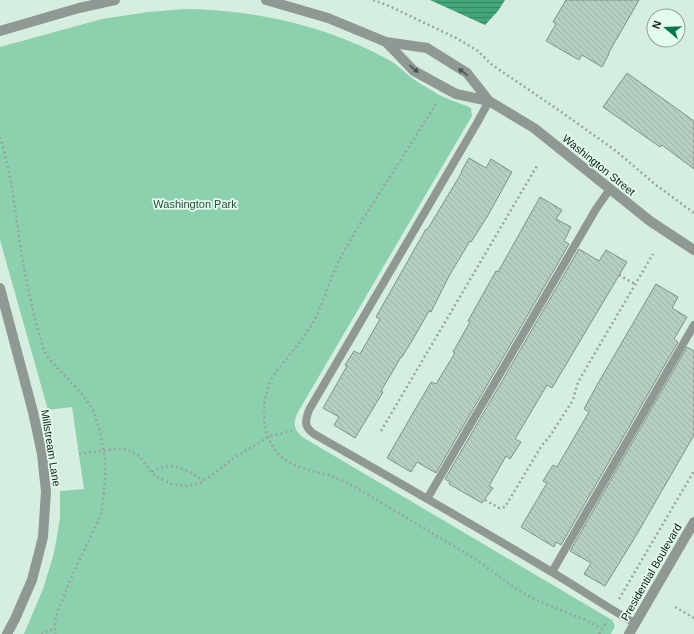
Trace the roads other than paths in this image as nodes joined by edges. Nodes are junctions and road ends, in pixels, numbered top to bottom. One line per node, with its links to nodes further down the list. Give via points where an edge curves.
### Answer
1 (115, 0): 3 (street)
2 (266, 0): 4 (street, Washington Street, via 328,18)
3 (0, 31)
4 (386, 42): 5 (street, Washington Street, one-way to 5, via 414,71 456,94); 5 (street, Washington Street, one-way to 4, via 467,73 427,48)
5 (489, 101): 6 (street, Washington Street, via 534,128); 10 (lane, via 306,418 306,425 314,434)
6 (610, 189): 7 (street, Washington Street, via 650,221); 10 (lane)
7 (694, 250)
8 (0, 288): 15 (street, Millstream Lane, via 33,412 42,454 46,492 43,537 32,580)
9 (694, 325): 13 (lane)
10 (427, 499): 13 (lane)
11 (694, 522): 12 (street, Presidential Boulevard)
12 (691, 534): 14 (street, Presidential Boulevard)
13 (552, 572): 14 (lane)
14 (635, 623): 16 (street, Presidential Boulevard)
15 (7, 634)
16 (629, 634)

